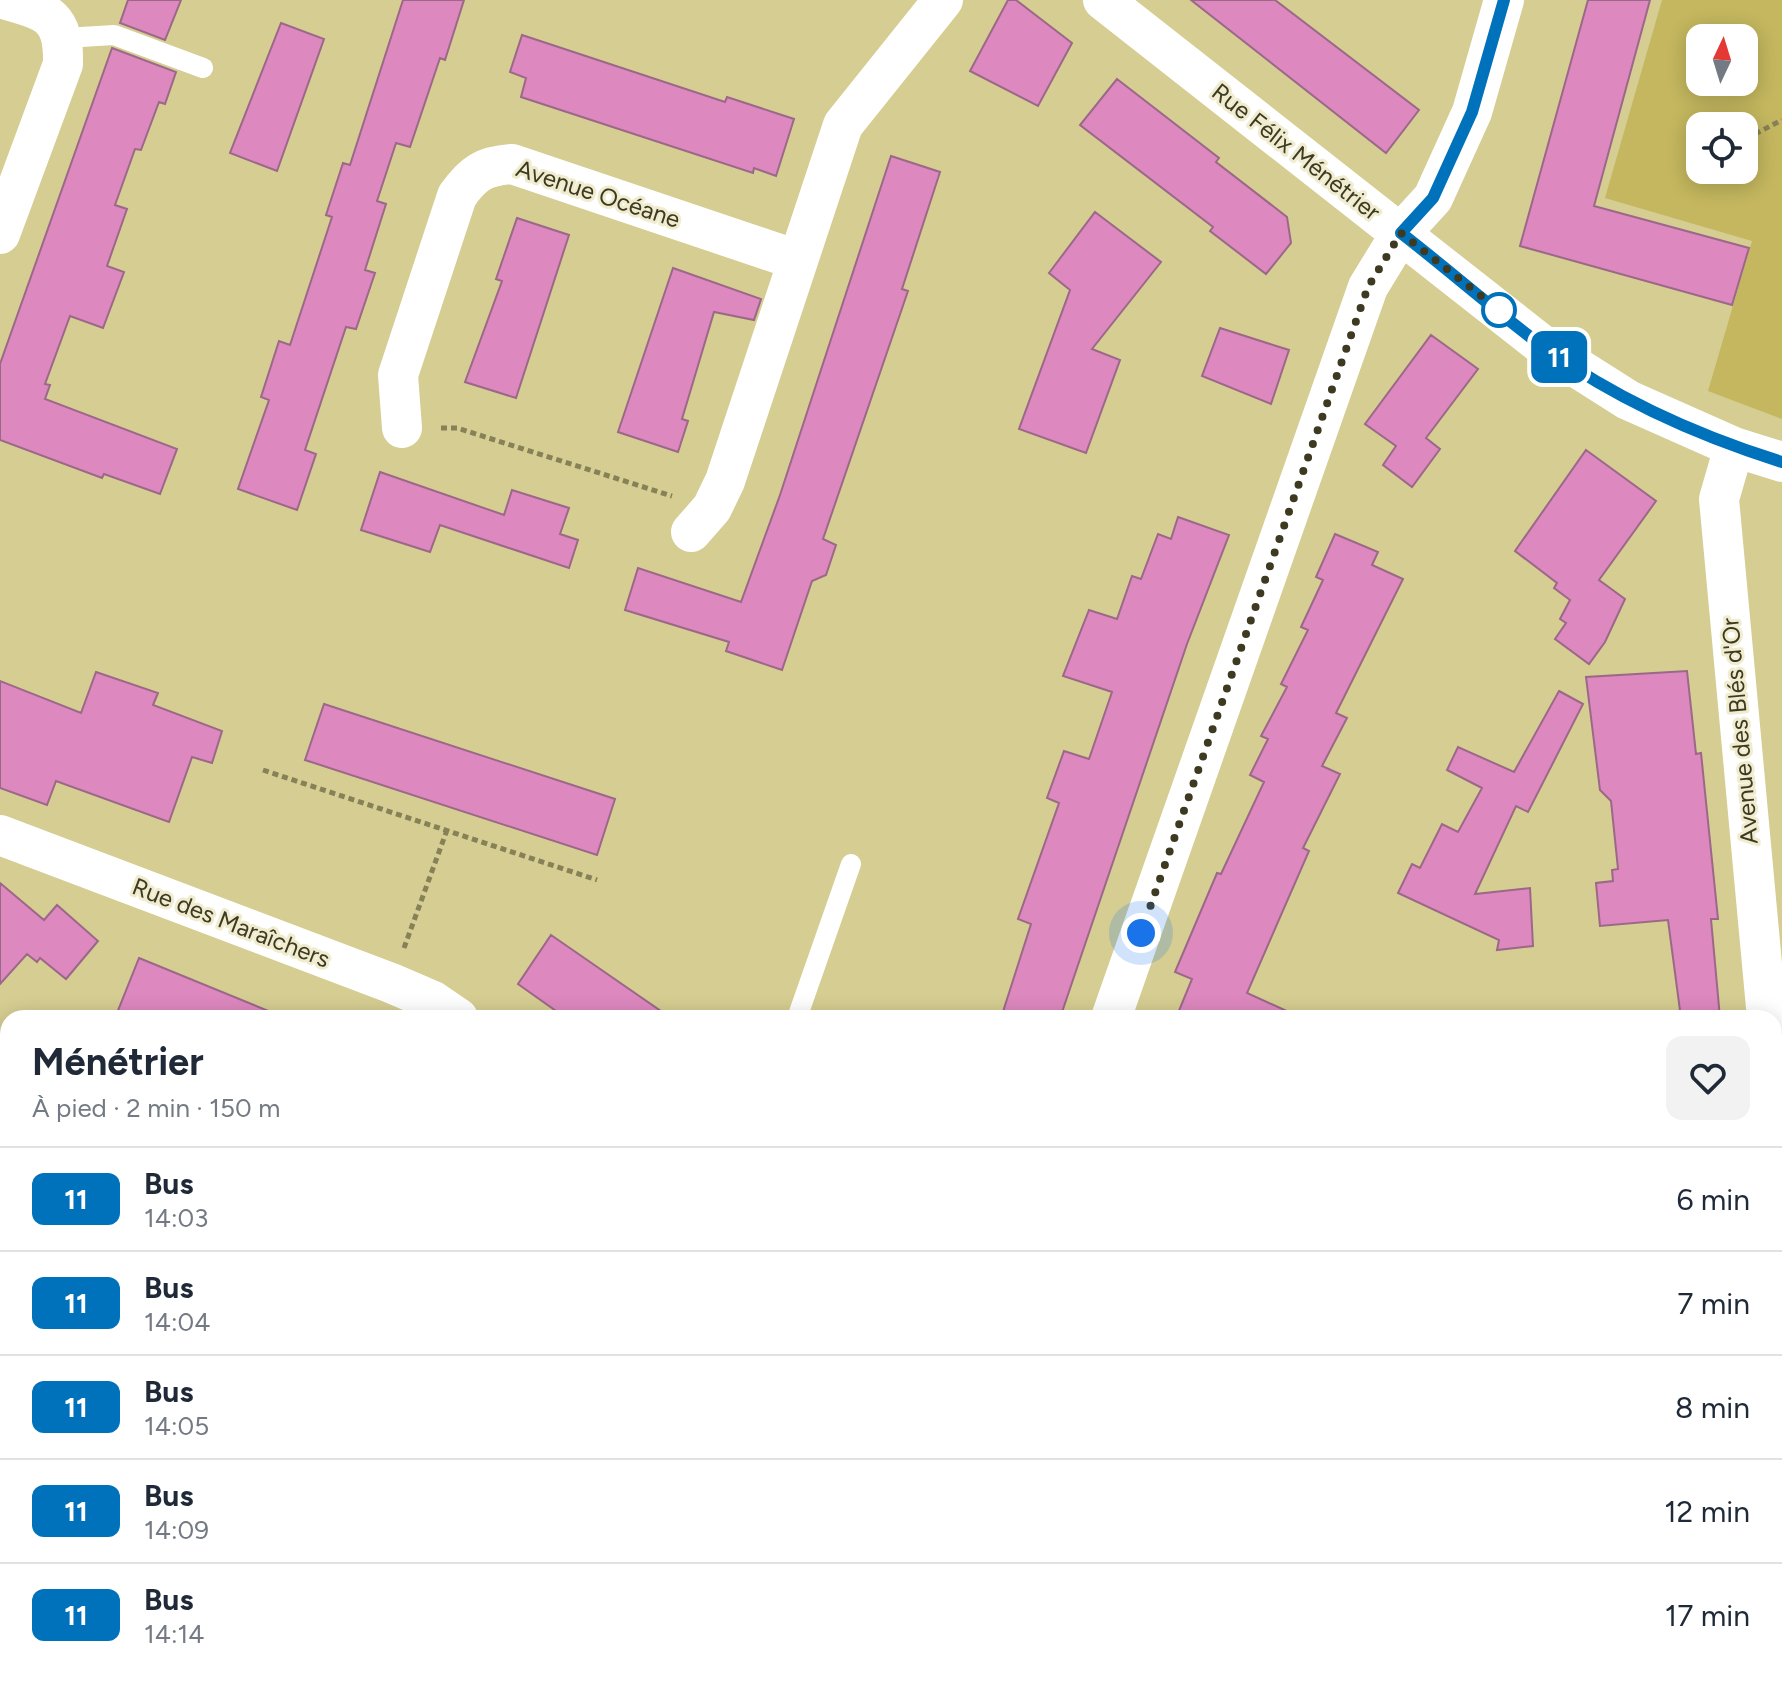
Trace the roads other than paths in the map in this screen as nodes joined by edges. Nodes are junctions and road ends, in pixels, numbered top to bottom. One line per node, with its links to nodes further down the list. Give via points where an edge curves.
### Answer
1 (7, 0): 5 (street, via 56,20)
2 (943, 0): 9 (street, via 843,125)
3 (1103, 0): 7 (street, Rue Félix Ménétrier)
4 (1504, 0): 7 (street, via 1472,112 1433,198)
5 (64, 38): 6 (lane, via 114,35); 8 (street, via 63,64)
6 (203, 68)
7 (1401, 233): 11 (street, Rue Félix Ménétrier, via 1546,348 1628,400); 18 (street, via 1368,287)
8 (0, 234)
9 (797, 260): 10 (street, Avenue Océane, via 512,164 489,165 471,175 457,196 407,345 398,375); 13 (street, via 725,481)
10 (402, 428)
11 (1734, 447): 12 (street, Rue Félix Ménétrier); 19 (street, Avenue des Blés d'Or, via 1719,499)
12 (1782, 462)
13 (702, 520)
14 (0, 835): 16 (street, Rue des Maraîchers, via 391,983)
15 (851, 864): 17 (lane)
16 (446, 1010)
17 (800, 1010)
18 (1114, 1010)
19 (1766, 1010)

